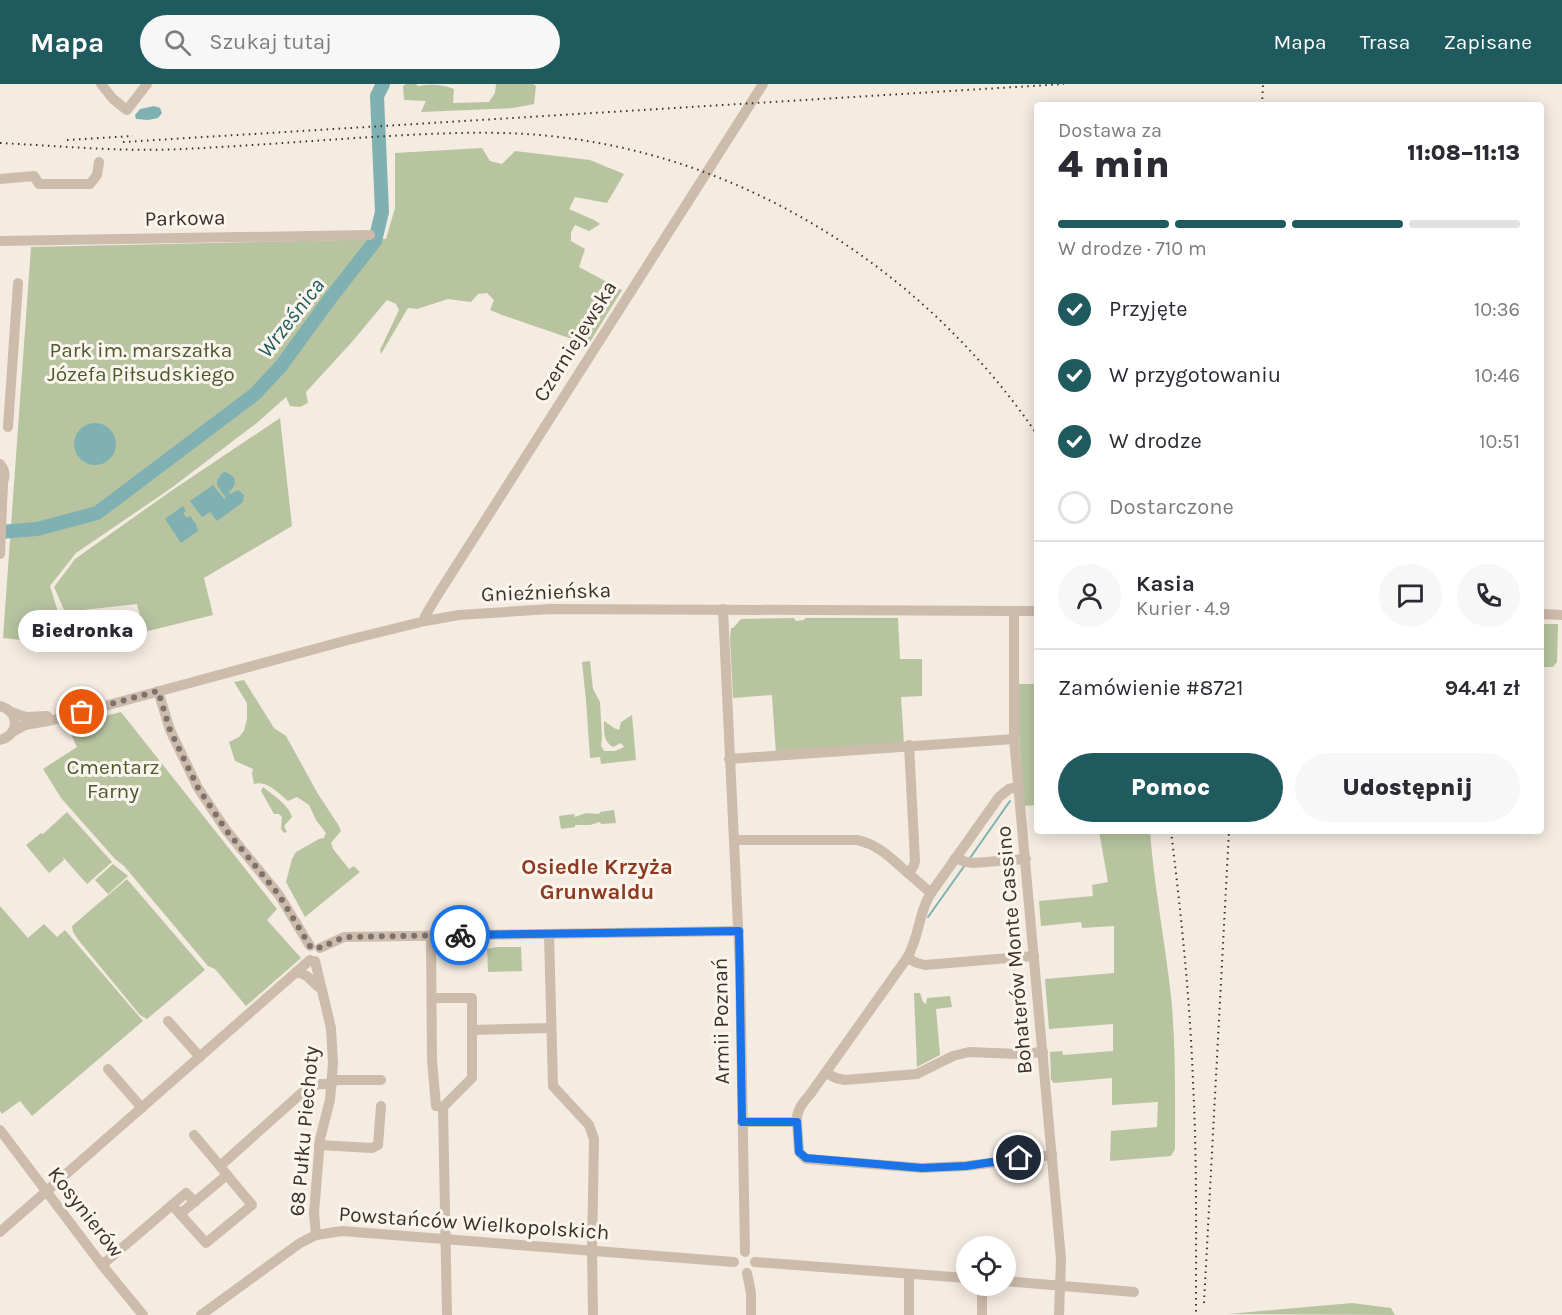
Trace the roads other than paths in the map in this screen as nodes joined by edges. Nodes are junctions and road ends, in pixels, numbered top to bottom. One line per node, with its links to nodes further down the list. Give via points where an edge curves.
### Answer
1 (100, 84): 2 (street, via 127,110)
2 (147, 84)
3 (763, 84): 19 (street, Czerniejewska, via 443,586)
4 (99, 162): 5 (street, via 97,175 90,183 39,184 34,176)
5 (0, 178)
6 (370, 235): 7 (street, Parkowa)
7 (0, 241)
8 (18, 282): 9 (street)
9 (8, 427)
10 (0, 464): 11 (street, via 5,473)
11 (1, 484): 12 (street)
12 (1, 518): 13 (street)
13 (0, 554)
14 (723, 609): 15 (street, Gnieźnieńska); 19 (street, Gnieźnieńska, via 530,610); 27 (street, Armii Poznań)
15 (1014, 611): 16 (street, Gnieźnieńska); 24 (street, Bohaterów Monte Cassino)
16 (1034, 611)
17 (1544, 614): 18 (street)
18 (1562, 615)
19 (425, 621): 20 (street, Gnieźnieńska)
20 (158, 691): 22 (street, Gnieźnieńska); 37 (street, via 170,730 198,788)
21 (4, 706): 22 (street, Gnieźnieńska, via 26,717); 23 (street, via 15,721)
22 (69, 715): 23 (street, Gnieźnieńska)
23 (14, 730): 25 (street, Gnieźnieńska)
24 (1014, 739): 26 (street); 28 (street, Bohaterów Monte Cassino)
25 (0, 740)
26 (909, 745): 27 (street); 32 (street, via 915,861)
27 (729, 759): 29 (street, Armii Poznań)
28 (1018, 787): 30 (street, via 1002,793); 31 (street, Bohaterów Monte Cassino)
29 (734, 840): 32 (street, via 857,840 882,850); 34 (street, Armii Poznań)
30 (956, 858): 31 (street, via 973,863); 33 (street)
31 (1026, 860): 38 (street, Bohaterów Monte Cassino)
32 (909, 874): 33 (street)
33 (931, 892): 39 (street)
34 (739, 931): 35 (street); 56 (street, Armii Poznań)
35 (549, 934): 36 (street); 45 (street)
36 (431, 936): 37 (street, via 344,937); 43 (street)
37 (315, 947): 40 (street, 68 Pułku Piechoty, via 306,952)
38 (1034, 956): 39 (street, via 925,965); 47 (street, Bohaterów Monte Cassino)
39 (907, 958): 50 (street)
40 (313, 961): 41 (street); 42 (street, 68 Pułku Piechoty)
41 (296, 972): 42 (street, via 308,976); 48 (street)
42 (322, 989): 52 (street, 68 Pułku Piechoty, via 333,1039)
43 (432, 998): 46 (street, via 472,998); 54 (street, via 436,1106)
44 (168, 1021): 48 (street)
45 (551, 1028): 46 (street); 71 (street, via 553,1086 589,1125 594,1139)
46 (472, 1030): 54 (street, via 472,1078)
47 (1043, 1052): 50 (street, via 969,1052 917,1074 845,1080); 61 (street, Bohaterów Monte Cassino)
48 (200, 1057): 55 (street)
49 (108, 1069): 55 (street)
50 (826, 1073): 57 (street, via 802,1103)
51 (381, 1080): 52 (street)
52 (332, 1082): 60 (street, 68 Pułku Piechoty); 62 (street, via 305,1090)
53 (381, 1106): 60 (street, via 378,1145)
54 (443, 1107): 70 (street)
55 (142, 1108): 64 (street)
56 (742, 1122): 57 (street); 72 (street, Armii Poznań)
57 (797, 1122): 61 (street, via 799,1152 806,1158 922,1168)
58 (0, 1130): 64 (street, Kosynierów)
59 (194, 1135): 62 (street)
60 (319, 1145): 69 (street, 68 Pułku Piechoty)
61 (1052, 1155): 80 (street, Bohaterów Monte Cassino, via 1061,1259)
62 (220, 1166): 63 (street)
63 (227, 1175): 65 (street); 67 (street, via 252,1205 206,1243)
64 (46, 1191): 68 (street); 75 (street, Kosynierów)
65 (195, 1202): 66 (street, via 186,1193); 67 (street)
66 (172, 1205): 67 (street); 75 (street)
67 (180, 1215)
68 (0, 1232)
69 (316, 1235): 70 (street, Powstańców Wielkopolskich, via 342,1231); 84 (street, Powstańców Wielkopolskich)
70 (446, 1239): 71 (street, Powstańców Wielkopolskich); 85 (street)
71 (592, 1250): 73 (street, Powstańców Wielkopolskich); 86 (street)
72 (745, 1252): 73 (street); 74 (street)
73 (734, 1262): 76 (street, via 738,1271)
74 (755, 1262): 76 (street); 77 (street)
75 (102, 1265): 83 (street, Kosynierów)
76 (747, 1273): 87 (street)
77 (909, 1274): 78 (street); 88 (street)
78 (956, 1277)
79 (1016, 1282): 80 (street)
80 (1059, 1285): 81 (street); 90 (street, Bohaterów Monte Cassino)
81 (1134, 1292)
82 (982, 1296): 89 (street)
83 (143, 1315)
84 (201, 1315)
85 (447, 1315)
86 (593, 1315)
87 (751, 1315)
88 (909, 1315)
89 (982, 1315)
90 (1059, 1315)

